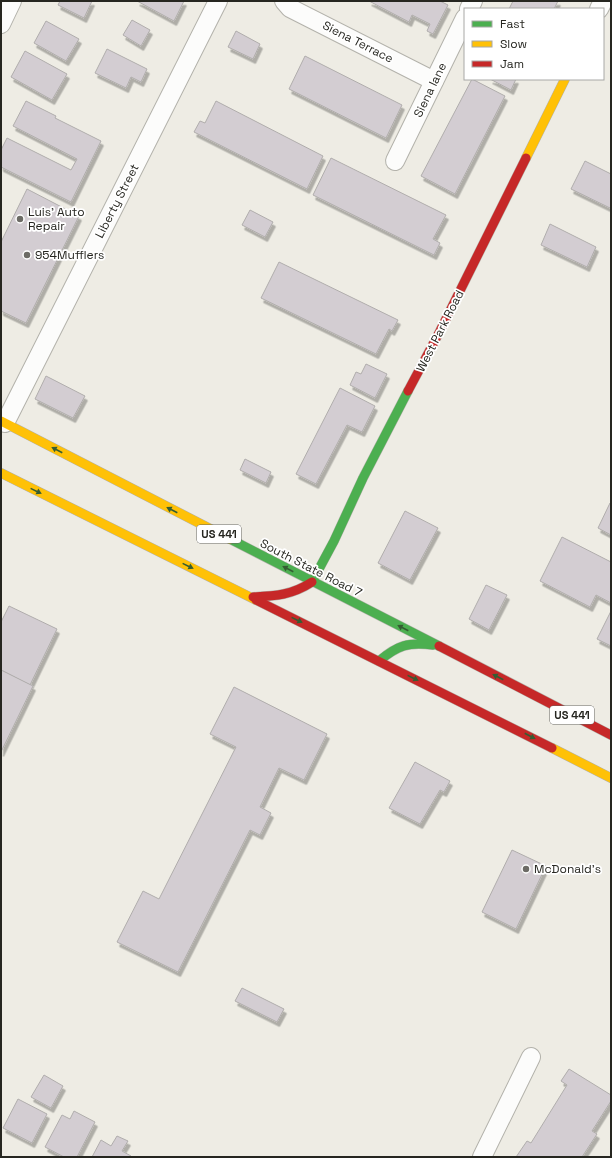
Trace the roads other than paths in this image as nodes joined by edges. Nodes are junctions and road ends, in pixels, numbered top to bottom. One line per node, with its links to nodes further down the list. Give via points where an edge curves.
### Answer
1 (12, 1): 5 (street)
2 (218, 1): 9 (street, Liberty Street)
3 (284, 1): 7 (street, Siena Terrace, via 290,8)
4 (464, 20): 7 (street, Siena lane)
5 (1, 24)
6 (565, 80): 11 (main road, West Park Road)
7 (434, 81): 8 (street, Siena lane)
8 (394, 161)
9 (3, 422): 11 (main road, South State Road 7 / US 441, one-way to 9)
10 (1, 473): 12 (main road, one-way to 12)
11 (312, 582): 12 (main road, via 291,594); 13 (main road, South State Road 7 / US 441, one-way to 11)
12 (249, 597): 14 (main road, one-way to 14)
13 (438, 646): 14 (main road, via 414,643 404,645 393,649); 15 (main road, South State Road 7 / US 441, one-way to 13)
14 (379, 660): 16 (main road, one-way to 16)
15 (611, 735)
16 (611, 778)
17 (531, 1057): 18 (street)
18 (482, 1157)

